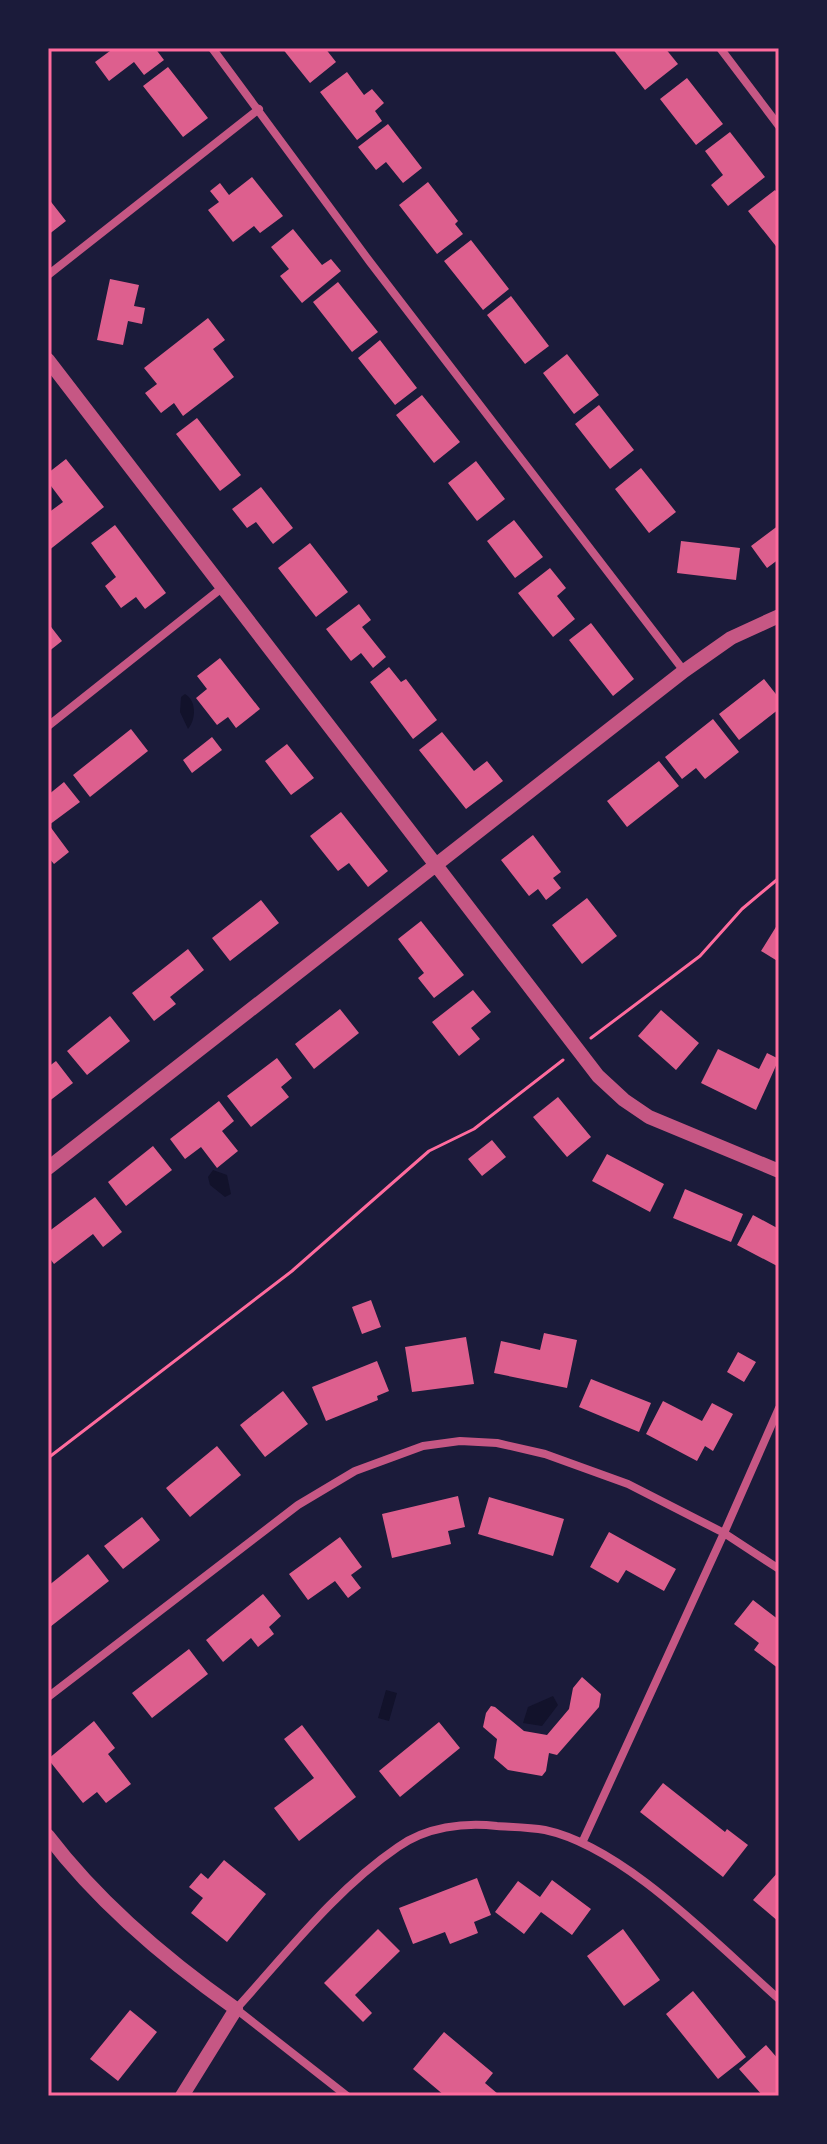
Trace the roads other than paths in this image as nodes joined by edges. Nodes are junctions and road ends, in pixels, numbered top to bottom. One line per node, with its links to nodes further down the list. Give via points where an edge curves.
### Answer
1 (212, 48): 3 (street)
2 (720, 48): 4 (street)
3 (259, 109): 5 (street); 9 (street)
4 (779, 126)
5 (48, 275)
6 (48, 360): 7 (street)
7 (223, 587): 10 (street); 11 (street)
8 (779, 616): 9 (street, via 731,638)
9 (684, 671): 11 (street)
10 (48, 726)
11 (436, 866): 12 (street); 13 (street, via 598,1076 624,1100 649,1117)
12 (48, 1168)
13 (779, 1171)
14 (779, 1408): 15 (street)
15 (724, 1533): 16 (street); 17 (street, via 628,1484 545,1454 497,1443 423,1446 355,1471 298,1505); 19 (street)
16 (779, 1569)
17 (48, 1697)
18 (48, 1836): 21 (street, via 153,1945)
19 (582, 1843): 20 (street, via 648,1884); 21 (street, via 546,1831 479,1824 425,1833 400,1845 342,1892)
20 (779, 1999)
21 (236, 2009): 22 (street); 23 (street)
22 (182, 2096)
23 (347, 2096)

